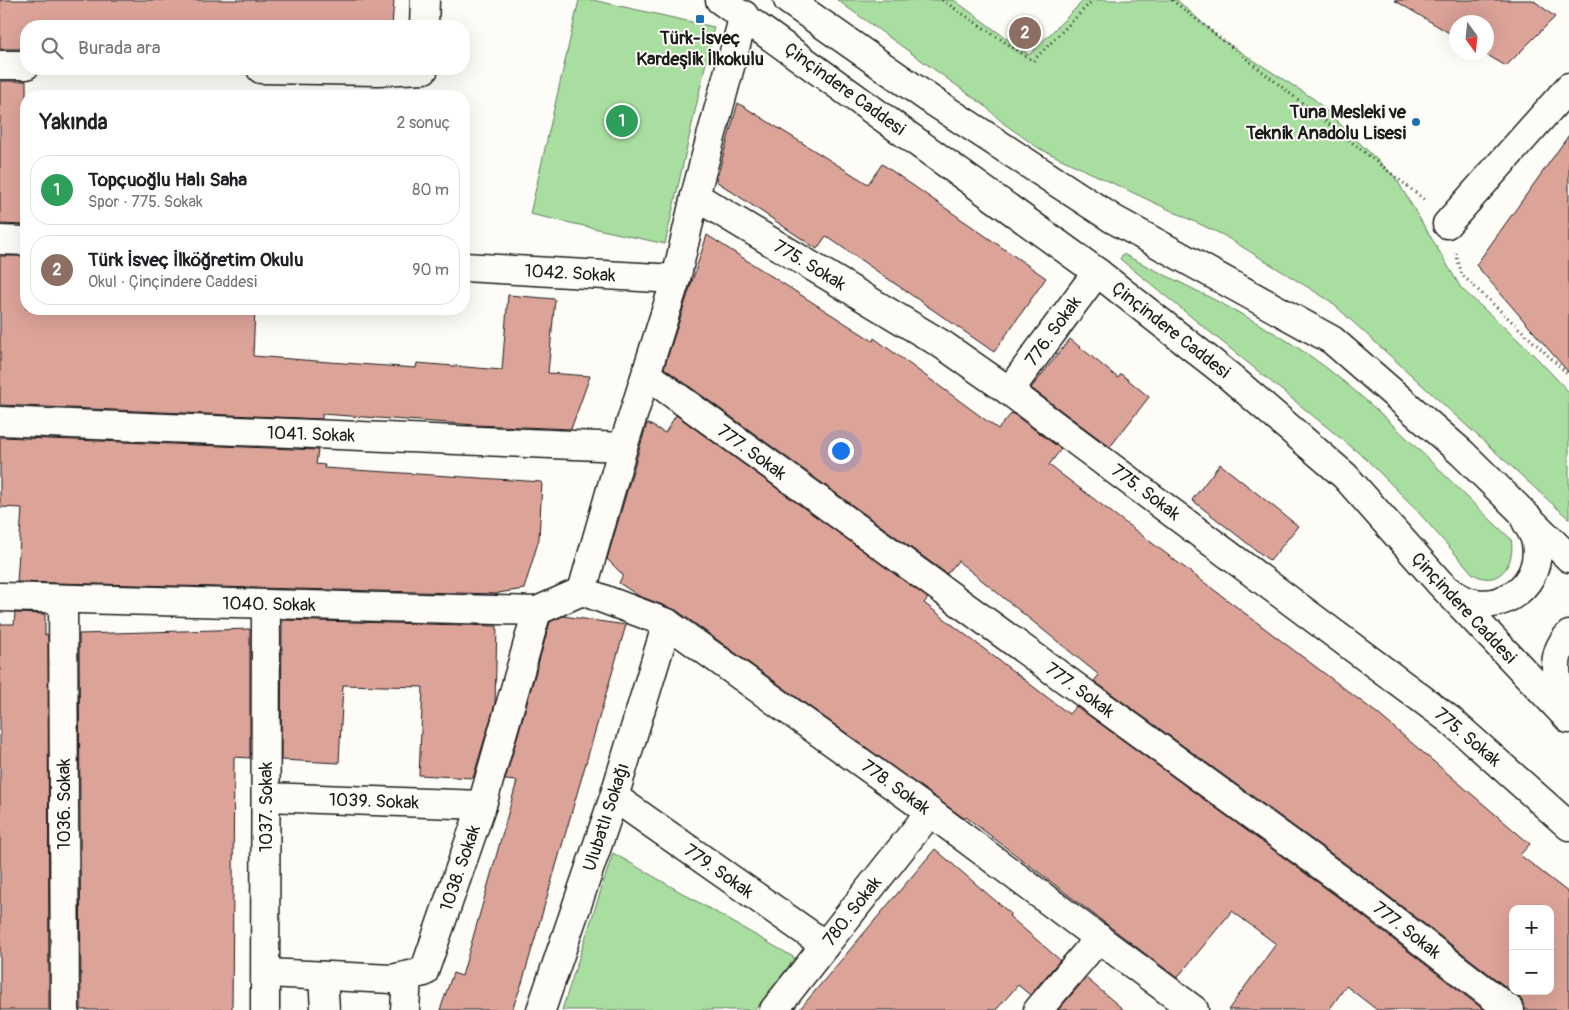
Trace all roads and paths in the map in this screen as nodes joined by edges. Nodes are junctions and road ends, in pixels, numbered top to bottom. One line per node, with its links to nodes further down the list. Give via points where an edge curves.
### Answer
1 (425, 0): 8 (street)
2 (720, 0): 7 (street, Çinçindere Caddesi)
3 (788, 0): 24 (street, via 931,100 1113,219 1332,340 1462,453)
4 (942, 0): 5 (path, via 1033,61)
5 (1093, 0)
6 (1172, 0): 13 (path, via 1421,196)
7 (744, 15): 12 (street); 17 (street, Çinçindere Caddesi)
8 (424, 20)
9 (0, 65): 10 (street)
10 (20, 65)
11 (1569, 87): 13 (street)
12 (695, 196): 18 (street); 21 (street, 775. Sokak, via 943,345)
13 (1447, 224): 20 (path, via 1462,275)
14 (0, 240): 15 (street)
15 (20, 241)
16 (470, 267): 18 (street, 1042. Sokak)
17 (1097, 272): 21 (street, 776. Sokak); 26 (street, Çinçindere Caddesi, via 1229,376 1345,476)
18 (676, 279): 19 (street)
19 (646, 375): 23 (street); 53 (street, 777. Sokak, via 1358,893)
20 (1569, 375)
21 (1009, 391): 39 (street, 775. Sokak, via 1450,720)
22 (0, 421): 23 (street, 1041. Sokak)
23 (623, 447): 27 (street)
24 (1523, 514): 25 (street); 26 (street, via 1536,543 1535,564 1530,581 1515,596 1497,602 1478,603 1456,596)
25 (1569, 558)
26 (1438, 581): 34 (street, Çinçindere Caddesi)
27 (582, 591): 31 (street); 32 (street, 778. Sokak)
28 (0, 598): 29 (street, 1040. Sokak)
29 (63, 599): 30 (street, 1040. Sokak); 45 (street, 1036. Sokak)
30 (266, 604): 31 (street, 1040. Sokak); 35 (street, 1037. Sokak)
31 (537, 611): 37 (street, 1038. Sokak)
32 (667, 623): 36 (street, Ulubatlı Sokağı); 38 (street, 778. Sokak)
33 (1569, 634): 34 (street, via 1562,641 1555,661 1557,681)
34 (1568, 717)
35 (266, 797): 37 (street, 1039. Sokak); 42 (street, 1037. Sokak)
36 (614, 797): 41 (street, 779. Sokak); 49 (street, Ulubatlı Sokağı)
37 (482, 805): 44 (street, 1038. Sokak, via 424,972)
38 (930, 812): 40 (street, 778. Sokak); 41 (street, 780. Sokak)
39 (1569, 826)
40 (1099, 938): 51 (street); 52 (street, 778. Sokak)
41 (825, 946): 50 (street, 780. Sokak)
42 (266, 973): 43 (street, 1038. Sokak); 46 (street, 1037. Sokak)
43 (323, 976): 44 (street, 1038. Sokak, via 392,979); 47 (street)
44 (407, 976): 48 (street)
45 (65, 1010)
46 (265, 1010)
47 (325, 1010)
48 (405, 1010)
49 (542, 1010)
50 (774, 1010)
51 (1038, 1010)
52 (1194, 1010)
53 (1510, 1010)

